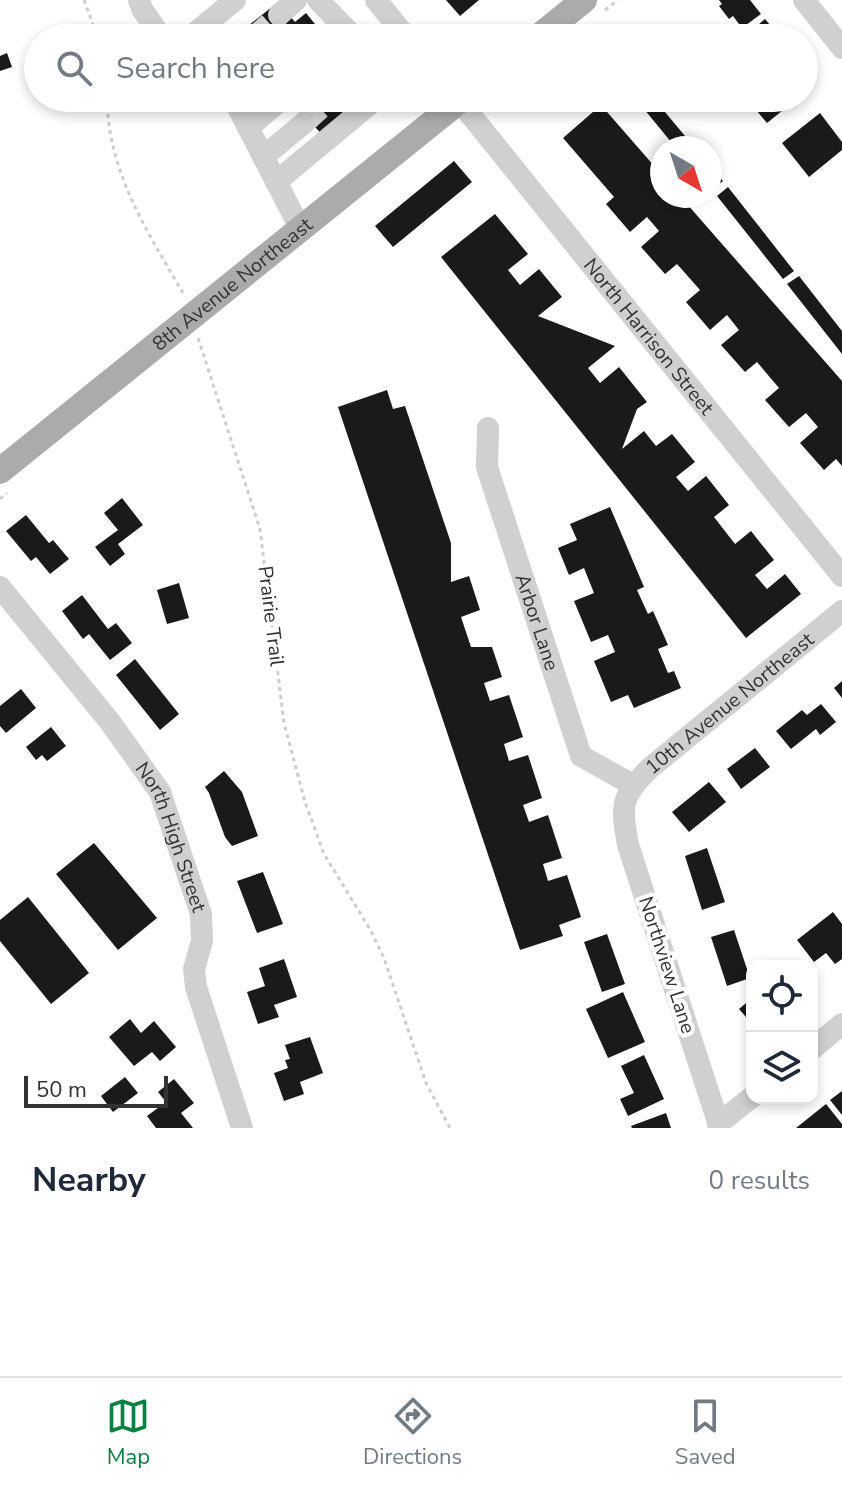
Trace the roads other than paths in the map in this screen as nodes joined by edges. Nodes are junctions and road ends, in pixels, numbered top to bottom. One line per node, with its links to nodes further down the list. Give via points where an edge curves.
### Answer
1 (139, 0): 7 (street)
2 (235, 0): 8 (street)
3 (318, 0): 9 (street)
4 (376, 0): 10 (street)
5 (804, 0): 12 (street)
6 (582, 1): 11 (main road)
7 (152, 24)
8 (206, 24)
9 (341, 24)
10 (394, 24)
11 (554, 24)
12 (842, 48)
13 (240, 112): 19 (street)
14 (267, 112): 19 (street)
15 (360, 112): 21 (street)
16 (444, 112): 22 (main road, 8th Avenue Northeast)
17 (470, 112): 25 (street, North Harrison Street)
18 (304, 123): 20 (street)
19 (248, 128): 20 (street)
20 (263, 157): 21 (street)
21 (276, 182): 22 (street)
22 (300, 228): 24 (main road, 8th Avenue Northeast)
23 (488, 428): 28 (street, Arbor Lane, via 487,467 581,756)
24 (0, 471)
25 (842, 576)
26 (0, 587): 33 (street, North High Street, via 160,792 201,914 196,987)
27 (842, 611): 28 (street, 10th Avenue Northeast, via 650,768)
28 (629, 792): 32 (street, Northview Lane, via 623,816 628,845)
29 (842, 1024): 30 (street)
30 (818, 1044)
31 (746, 1102): 32 (street)
32 (719, 1126)
33 (242, 1128)

